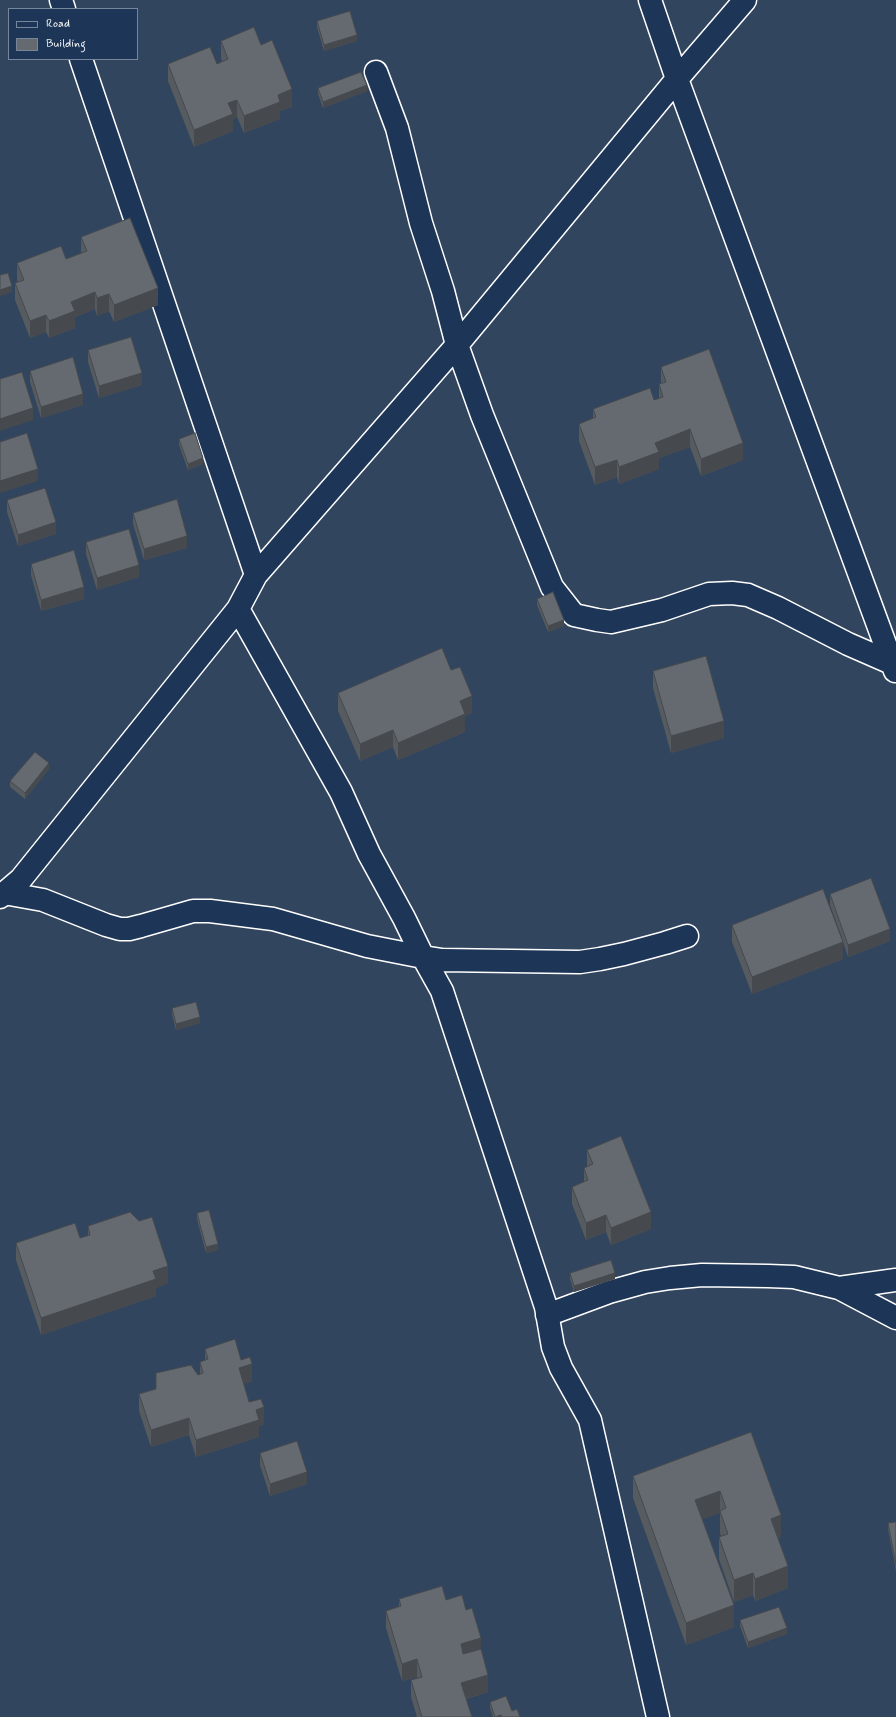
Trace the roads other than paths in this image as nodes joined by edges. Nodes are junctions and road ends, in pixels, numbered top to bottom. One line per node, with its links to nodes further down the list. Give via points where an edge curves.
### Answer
1 (650, 0): 5 (street)
2 (745, 0): 5 (street)
3 (81, 60): 7 (street)
4 (376, 72): 6 (street, via 397,128)
5 (677, 79): 6 (street); 9 (street)
6 (457, 345): 7 (street); 9 (street, via 482,416 552,587 574,615 612,622 662,610 709,594 748,595)
7 (256, 575): 8 (street)
8 (238, 610): 10 (street, via 21,879); 12 (street, via 341,792 369,854)
9 (894, 667)
10 (2, 895): 12 (street, via 43,900 120,929 129,929 192,911 273,919 367,946)
11 (687, 936): 12 (street, via 624,954 580,962)
12 (423, 958): 15 (street, via 442,991)
13 (896, 1280): 14 (street)
14 (839, 1288): 15 (street, via 794,1278 702,1275 645,1282 609,1292); 16 (street)
15 (547, 1315): 17 (street, via 553,1347 561,1368 590,1420)
16 (896, 1318)
17 (658, 1717)

